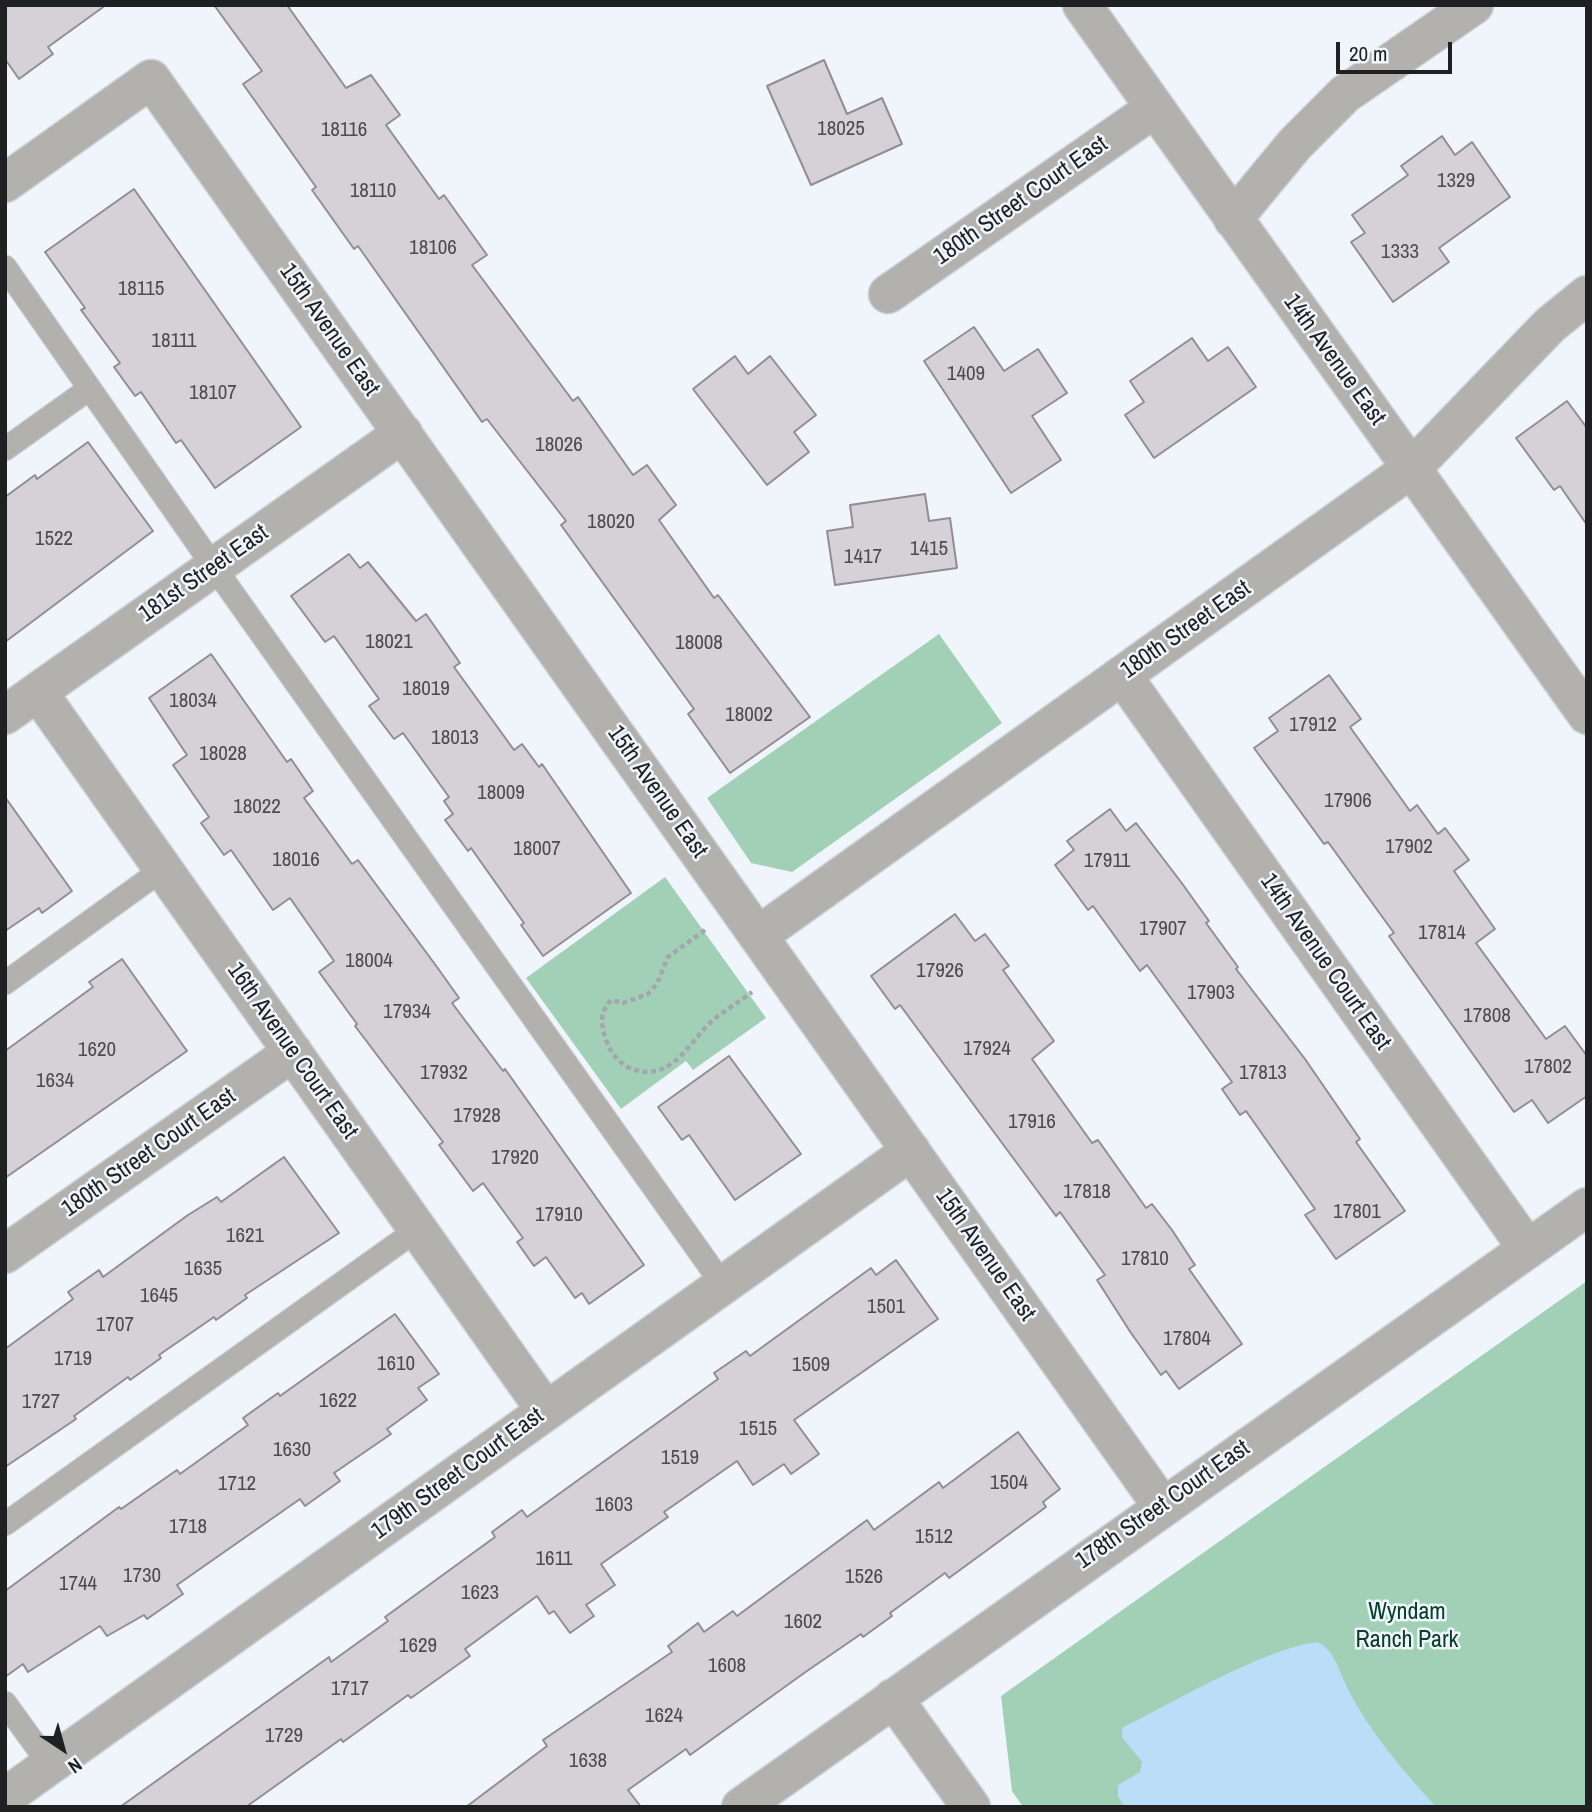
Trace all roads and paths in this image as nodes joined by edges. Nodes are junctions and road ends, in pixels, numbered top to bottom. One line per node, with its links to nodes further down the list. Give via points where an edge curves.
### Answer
1 (1082, 5): 3 (street, 14th Avenue East)
2 (1474, 5): 5 (street, via 1345,94 1295,144)
3 (1155, 108): 5 (street, 14th Avenue East); 7 (street, 180th Street Court East)
4 (5, 183): 10 (street, 15th Avenue East, via 151,79)
5 (1233, 219): 12 (street, 14th Avenue East)
6 (5, 267): 9 (lane)
7 (888, 294)
8 (1587, 295): 12 (street, 180th Street East, via 1550,324)
9 (89, 389): 11 (lane); 13 (lane)
10 (402, 433): 13 (street, 181st Street East); 20 (street, 15th Avenue East)
11 (5, 449)
12 (1412, 468): 14 (street, 180th Street East); 17 (street, 14th Avenue East)
13 (214, 567): 15 (street, 181st Street East); 29 (lane)
14 (1122, 675): 20 (street, 180th Street East); 27 (street, 14th Avenue Court East)
15 (38, 692): 16 (street, 181st Street East); 18 (street, 16th Avenue Court East)
16 (5, 715)
17 (1587, 715)
18 (163, 869): 21 (lane); 23 (street, 16th Avenue Court East)
19 (713, 924): 22 (path, via 668,957 648,994 623,1003 611,1000 604,1008 601,1017 612,1053 625,1067 645,1072 662,1069 691,1049 711,1023)
20 (759, 935): 24 (street, 15th Avenue East)
21 (5, 983)
22 (758, 988)
23 (293, 1052): 26 (street, 16th Avenue Court East); 28 (street, 180th Street Court East)
24 (911, 1151): 29 (street, 179th Street Court East); 31 (street, 15th Avenue East)
25 (1587, 1206): 27 (street, 178th Street Court East)
26 (418, 1229): 30 (street, 16th Avenue Court East); 32 (lane)
27 (1527, 1248): 31 (street, 178th Street Court East)
28 (5, 1254)
29 (723, 1285): 30 (street, 179th Street Court East)
30 (546, 1411): 35 (street, 179th Street Court East)
31 (1162, 1506): 33 (street, 178th Street Court East)
32 (5, 1524)
33 (893, 1698): 37 (street, 178th Street Court East); 38 (street)
34 (5, 1703): 35 (lane)
35 (50, 1765): 36 (street, 179th Street Court East)
36 (5, 1797)
37 (741, 1807)
38 (971, 1807)

